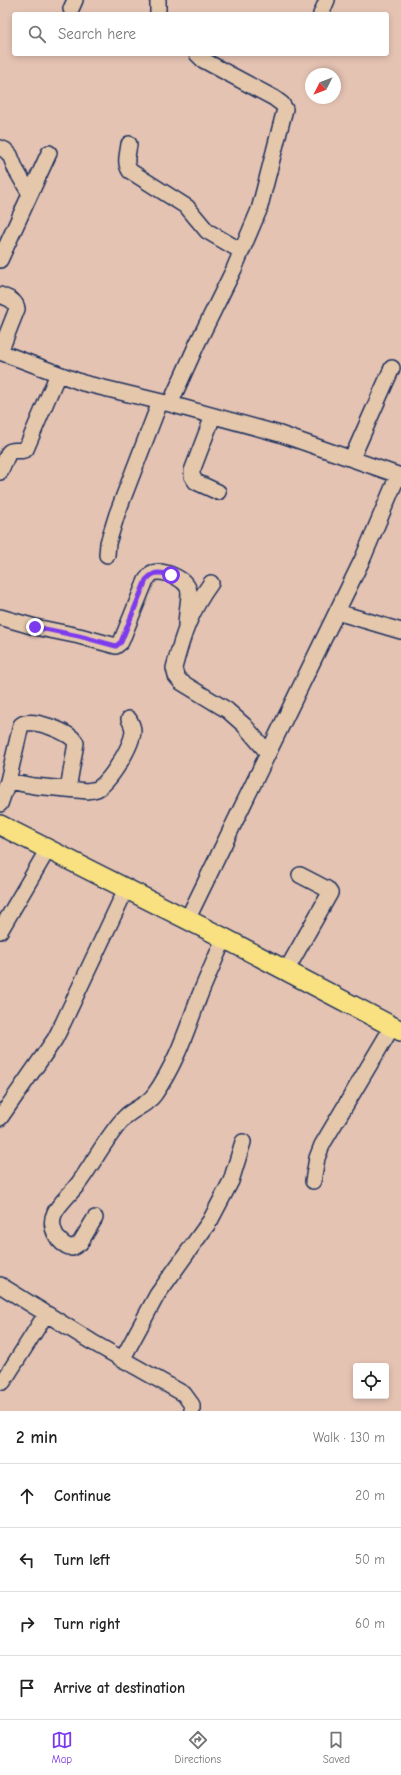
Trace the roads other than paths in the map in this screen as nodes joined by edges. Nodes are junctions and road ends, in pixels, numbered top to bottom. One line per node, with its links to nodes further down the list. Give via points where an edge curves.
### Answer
1 (158, 0): 3 (street)
2 (327, 0): 4 (street)
3 (158, 12)
4 (322, 12)
5 (199, 56): 10 (street, via 274,98 285,109 261,203)
6 (130, 144): 10 (street, via 126,161 130,171 187,207 207,231)
7 (0, 148): 9 (street, via 10,155)
8 (49, 153): 9 (street)
9 (30, 194): 11 (street)
10 (241, 251): 15 (street)
11 (0, 260)
12 (0, 295): 14 (street, via 17,305 0,352)
13 (392, 368): 17 (street)
14 (58, 374): 15 (street, via 96,387); 18 (street, via 26,449 11,450)
15 (165, 403): 16 (street); 21 (street, via 118,508 109,537)
16 (213, 416): 17 (street, via 280,434); 20 (street, via 192,476 196,482)
17 (352, 458): 19 (street)
18 (0, 472)
19 (400, 473): 23 (street)
20 (218, 492)
21 (107, 555)
22 (211, 583): 25 (street, via 196,604)
23 (337, 612): 26 (street); 28 (street)
24 (0, 617): 25 (street, via 116,646 121,642 146,580 151,574 158,572 184,582 189,590)
25 (186, 627): 28 (street, via 174,668 176,676 181,682 227,710)
26 (401, 631)
27 (129, 719): 30 (street, via 133,726 132,738 115,769 102,785 88,791)
28 (268, 753): 36 (street)
29 (8, 782): 30 (street); 30 (street, via 21,725 26,722 45,725 73,738 76,743); 31 (street)
30 (68, 789)
31 (0, 804)
32 (0, 825): 33 (main road)
33 (48, 849): 35 (main road); 37 (street)
34 (300, 875): 39 (street, via 330,893)
35 (126, 889): 36 (main road); 41 (street, via 64,1023)
36 (187, 920): 38 (main road)
37 (0, 932)
38 (224, 938): 39 (main road); 44 (street, via 184,1042 172,1066 148,1103 129,1114 120,1123 56,1212 53,1229 57,1238 72,1248 80,1243)
39 (286, 971): 40 (main road)
40 (398, 1028): 43 (street, via 322,1145)
41 (0, 1118)
42 (244, 1142): 47 (street, via 231,1181 210,1221 157,1295)
43 (313, 1181)
44 (95, 1218)
45 (0, 1285): 46 (street)
46 (46, 1314): 47 (street); 48 (street)
47 (122, 1360): 49 (street, via 184,1394 192,1405)
48 (3, 1382)
49 (192, 1411)

